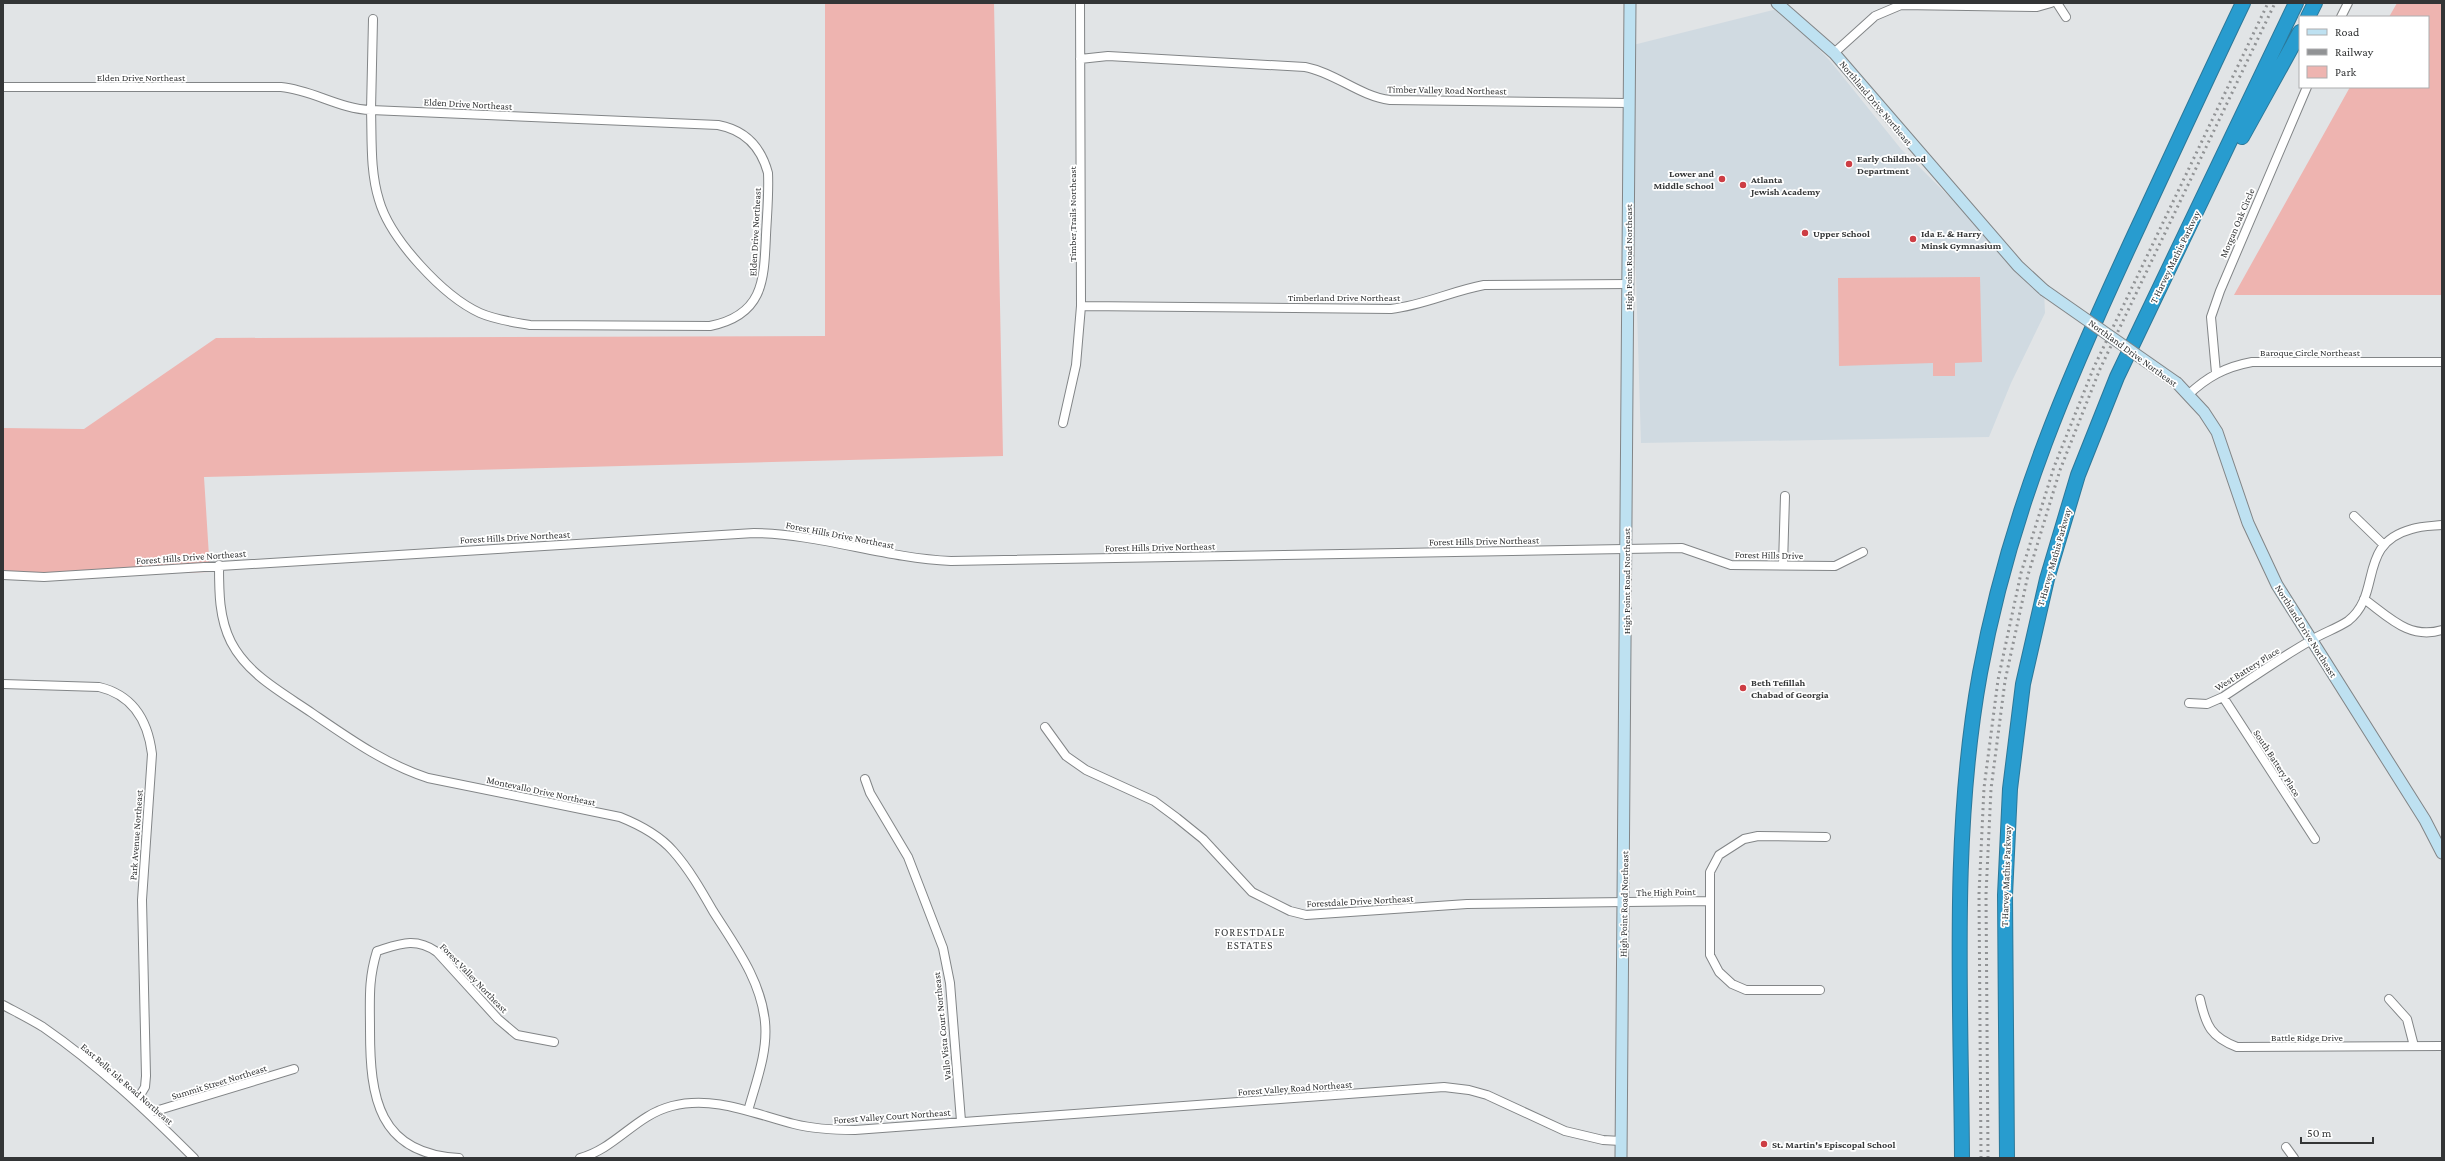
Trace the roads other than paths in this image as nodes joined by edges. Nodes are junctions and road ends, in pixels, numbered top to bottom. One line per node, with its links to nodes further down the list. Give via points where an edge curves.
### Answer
1 (1080, 3): 18 (street, Timber Trails Northeast)
2 (1630, 3): 21 (street, High Point Road Northeast)
3 (1777, 3): 17 (street, Northland Drive Northeast)
4 (2051, 3): 17 (street, via 2037,7 1902,5 1875,16)
5 (2057, 3): 13 (street)
6 (2234, 3): 15 (highway)
7 (2244, 3): 15 (highway)
8 (2296, 3): 23 (highway, T Harvey Mathis Parkway)
9 (2315, 3): 11 (highway)
10 (2348, 3): 12 (street)
11 (2308, 16)
12 (2342, 16)
13 (2066, 17)
14 (373, 19): 22 (street)
15 (2229, 33): 70 (highway, via 2057,408 2019,513 1992,615 1972,730 1962,840)
16 (2299, 34): 23 (highway)
17 (1834, 53): 28 (street, Northland Drive Northeast, bridge, via 2018,266 2044,290 2177,383)
18 (1080, 59): 21 (street, Timber Valley Road Northeast, via 1108,56 1305,67 1329,74 1367,95 1390,100); 25 (street, Timber Trails Northeast)
19 (3, 88): 22 (street, Elden Drive Northeast, via 281,87 308,92 347,108)
20 (2307, 88): 27 (street, Morgan Oak Circle, via 2220,291 2212,318)
21 (1629, 103): 24 (street, High Point Road Northeast)
22 (372, 110): 22 (street, Elden Drive Northeast, via 718,125 735,130 748,137 757,148 768,173 764,272 758,294 739,316 725,323 710,326 530,325 504,321 480,313 444,287 406,249 388,223 379,202 374,178)
23 (2163, 282): 71 (highway, T Harvey Mathis Parkway, via 2118,377 2078,475 2046,579 2023,684 2006,842 2004,949)
24 (1628, 284): 25 (street, Timberland Drive Northeast, via 1484,285 1466,288 1423,304 1391,309); 34 (street, High Point Road Northeast)
25 (1081, 306): 29 (street, Timber Trails Northeast, via 1076,365)
26 (2442, 362): 27 (street, Baroque Circle Northeast, via 2252,362 2234,365)
27 (2216, 373): 28 (street, Baroque Circle Northeast)
28 (2188, 395): 41 (street, Northland Drive Northeast, via 2204,412 2217,432 2259,550 2277,585)
29 (1063, 423)
30 (1785, 496): 37 (street)
31 (2354, 516): 33 (street)
32 (2442, 525): 33 (street, via 2412,528 2397,534)
33 (2384, 545): 39 (street, via 2373,563)
34 (1626, 548): 36 (street, Forest Hills Drive Northeast, via 951,561 901,556 792,535 754,533); 37 (street, Forest Hills Drive, via 1682,548 1731,565); 51 (street, High Point Road Northeast)
35 (1863, 552): 37 (street, Forest Hills Drive, via 1835,566)
36 (219, 565): 38 (street, Forest Hills Drive Northeast, via 44,577); 61 (street, Montevallo Drive Northeast, via 219,593 223,619 232,642 244,661 266,682 375,756 401,769 428,778 620,817 649,831 673,850 688,869 746,964 762,998 765,1047)
37 (1783, 565)
38 (3, 575)
39 (2364, 599): 40 (street, via 2414,632 2433,633); 41 (street, West Battery Place, via 2348,620)
40 (2442, 630)
41 (2312, 640): 43 (street, West Battery Place); 49 (street, Northland Drive Northeast, via 2425,820)
42 (3, 684): 60 (street, Park Avenue Northeast, via 99,687 110,690 130,702 138,711 148,731 152,754 142,900 146,1076 145,1087)
43 (2223, 697): 44 (street, West Battery Place, via 2207,704); 48 (street, South Battery Place)
44 (2189, 704)
45 (1045, 727): 51 (street, Forestdale Drive Northeast, via 1066,756 1086,770 1158,804 1203,839 1252,892 1290,911 1306,915 1467,904)
46 (865, 779): 63 (street, Vallo Vista Court Northeast, via 908,857 943,948 950,983)
47 (1826, 837): 50 (street, via 1758,836 1730,846 1719,855 1710,872)
48 (2315, 839)
49 (2442, 853)
50 (1709, 901): 51 (street, The High Point); 52 (street, via 1710,955 1719,972 1732,984 1746,990)
51 (1624, 903): 64 (street, High Point Road Northeast)
52 (1820, 990)
53 (2200, 999): 57 (street, Battle Ridge Drive, via 2204,1019 2211,1031 2223,1042 2237,1047)
54 (2389, 999): 57 (street, via 2400,1008 2407,1019)
55 (3, 1005): 60 (street, East Belle Isle Road Northeast, via 58,1039)
56 (554, 1042): 67 (street, Forest Valley Northeast, via 517,1034 498,1019 437,952 425,944 406,943 377,951 370,976 370,1048 372,1080 378,1107 396,1133 409,1144 436,1156)
57 (2414, 1046): 58 (street, Battle Ridge Drive)
58 (2442, 1046)
59 (294, 1069): 62 (street, Summit Street Northeast)
60 (136, 1102): 62 (street, East Belle Isle Road Northeast)
61 (748, 1111): 63 (street, Forest Valley Court Northeast, via 794,1124 833,1130); 68 (street, Forest Valley Court Northeast, via 706,1102 671,1106 643,1119 605,1148)
62 (149, 1114): 66 (street, East Belle Isle Road Northeast)
63 (961, 1121): 64 (street, Forest Valley Road Northeast, via 1444,1087 1487,1095 1565,1131 1603,1140)
64 (1621, 1141): 69 (street, High Point Road Northeast)
65 (2286, 1147): 72 (street)
66 (194, 1158)
67 (459, 1158)
68 (580, 1158)
69 (1621, 1158)
70 (1962, 1158)
71 (2007, 1158)
72 (2294, 1158)

